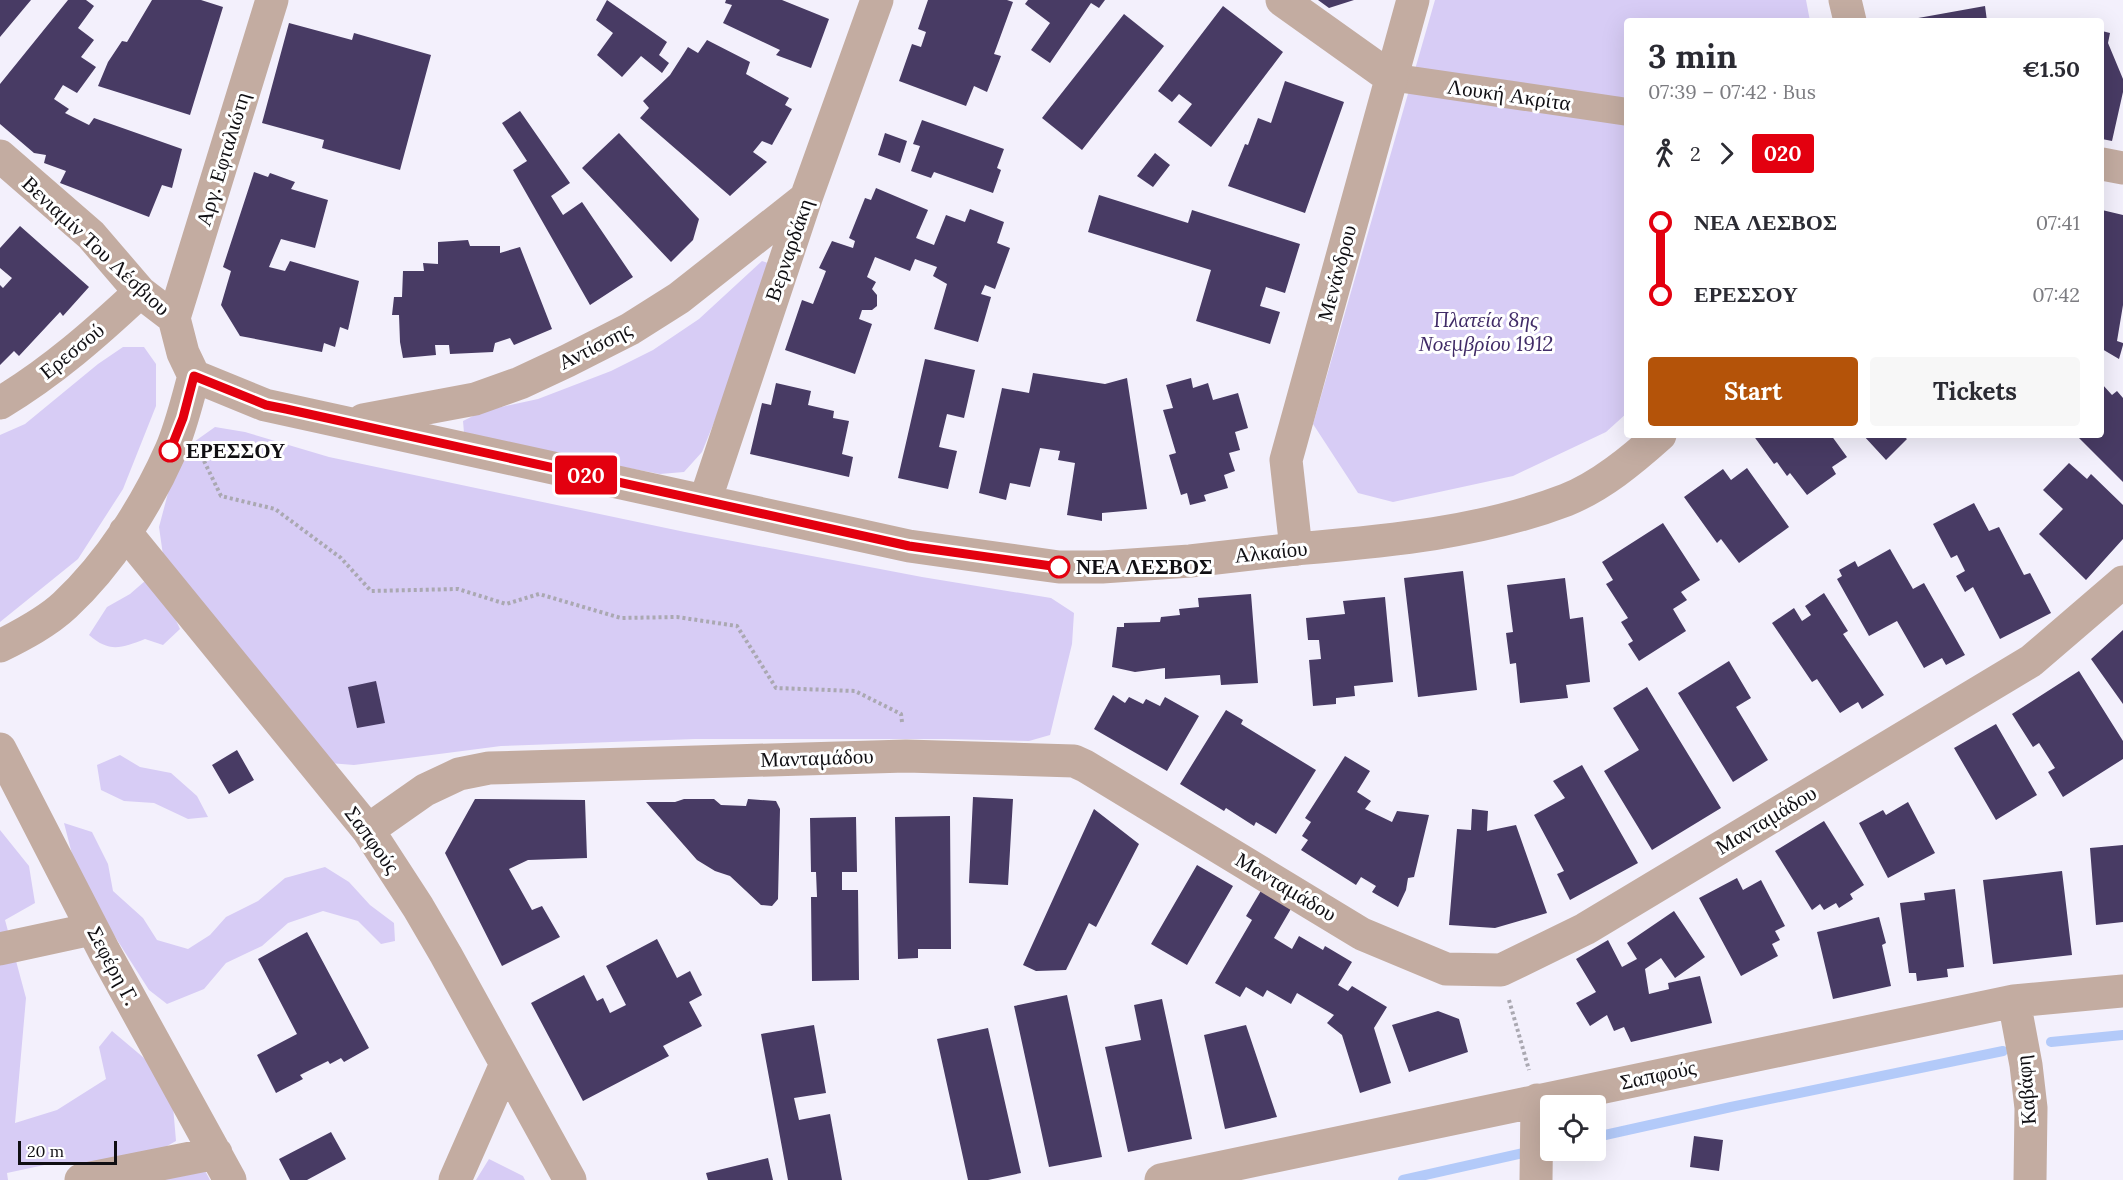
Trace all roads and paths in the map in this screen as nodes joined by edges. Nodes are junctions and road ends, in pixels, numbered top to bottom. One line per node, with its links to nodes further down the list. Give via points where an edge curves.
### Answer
1 (272, 0): 14 (street, Αργ. Εφταλιώτη)
2 (877, 0): 12 (street, Βερναρδάκη)
3 (1282, 0): 7 (street)
4 (1413, 0): 7 (street, Μενάνδρου)
5 (1845, 0): 6 (street)
6 (1849, 18)
7 (1390, 77): 8 (street, Λουκή Ακρίτα); 22 (street, Μενάνδρου, via 1286,460)
8 (1624, 111)
9 (0, 156): 13 (street, Βενιαμίν Του Λέσβιου, via 91,235)
10 (2104, 164): 11 (street)
11 (2123, 168)
12 (806, 198): 18 (street, Αντίσσης, via 679,298 567,361 475,399); 20 (street, Βερναρδάκη)
13 (140, 292): 14 (street, Βενιαμίν Του Λέσβιου); 16 (street, Ερεσσού, via 88,340 29,386)
14 (174, 318): 15 (street, Βενιαμίν Του Λέσβιου)
15 (194, 376): 17 (street); 18 (street, Αλκαίου, via 266,405)
16 (0, 403)
17 (183, 418): 21 (street, via 170,451); 26 (path, via 221,496 275,509 341,558 371,591 458,589 506,604 539,594 621,618 677,617 737,626 776,688 855,691 901,714)
18 (350, 423): 20 (street, Αλκαίου)
19 (1656, 438): 22 (street, Αλκαίου, via 1586,489 1505,519 1416,537)
20 (705, 501): 22 (street, Αλκαίου, via 909,546 1059,567 1190,561)
21 (125, 532): 24 (street, via 98,570 64,606); 27 (street, Σαπφούς)
22 (1296, 549)
23 (2123, 582): 30 (street, Μανταμάδου, via 2031,661 1585,929)
24 (0, 646)
25 (0, 749): 28 (street, Σεφέρη Γ.)
26 (906, 756): 27 (street, Μανταμάδου, via 489,768 459,774 425,790); 30 (street, Μανταμάδου, via 1079,763 1362,934 1446,969)
27 (368, 830): 33 (street, Σαπφούς, via 418,907)
28 (92, 929): 29 (street); 35 (street, Σεφέρη Γ.)
29 (0, 949)
30 (1501, 970): 34 (path)
31 (2123, 991): 32 (street, Σαπφούς)
32 (2014, 1001): 34 (street, Σαπφούς); 42 (street, Καβάφη, via 2031,1108)
33 (506, 1064): 38 (street); 39 (street, Σαπφούς)
34 (1537, 1113): 36 (street, Σαπφούς); 41 (street)
35 (223, 1167): 37 (street)
36 (1259, 1169): 40 (street, Σαπφούς)
37 (81, 1180)
38 (455, 1180)
39 (570, 1180)
40 (1161, 1180)
41 (1536, 1180)
42 (2030, 1180)

